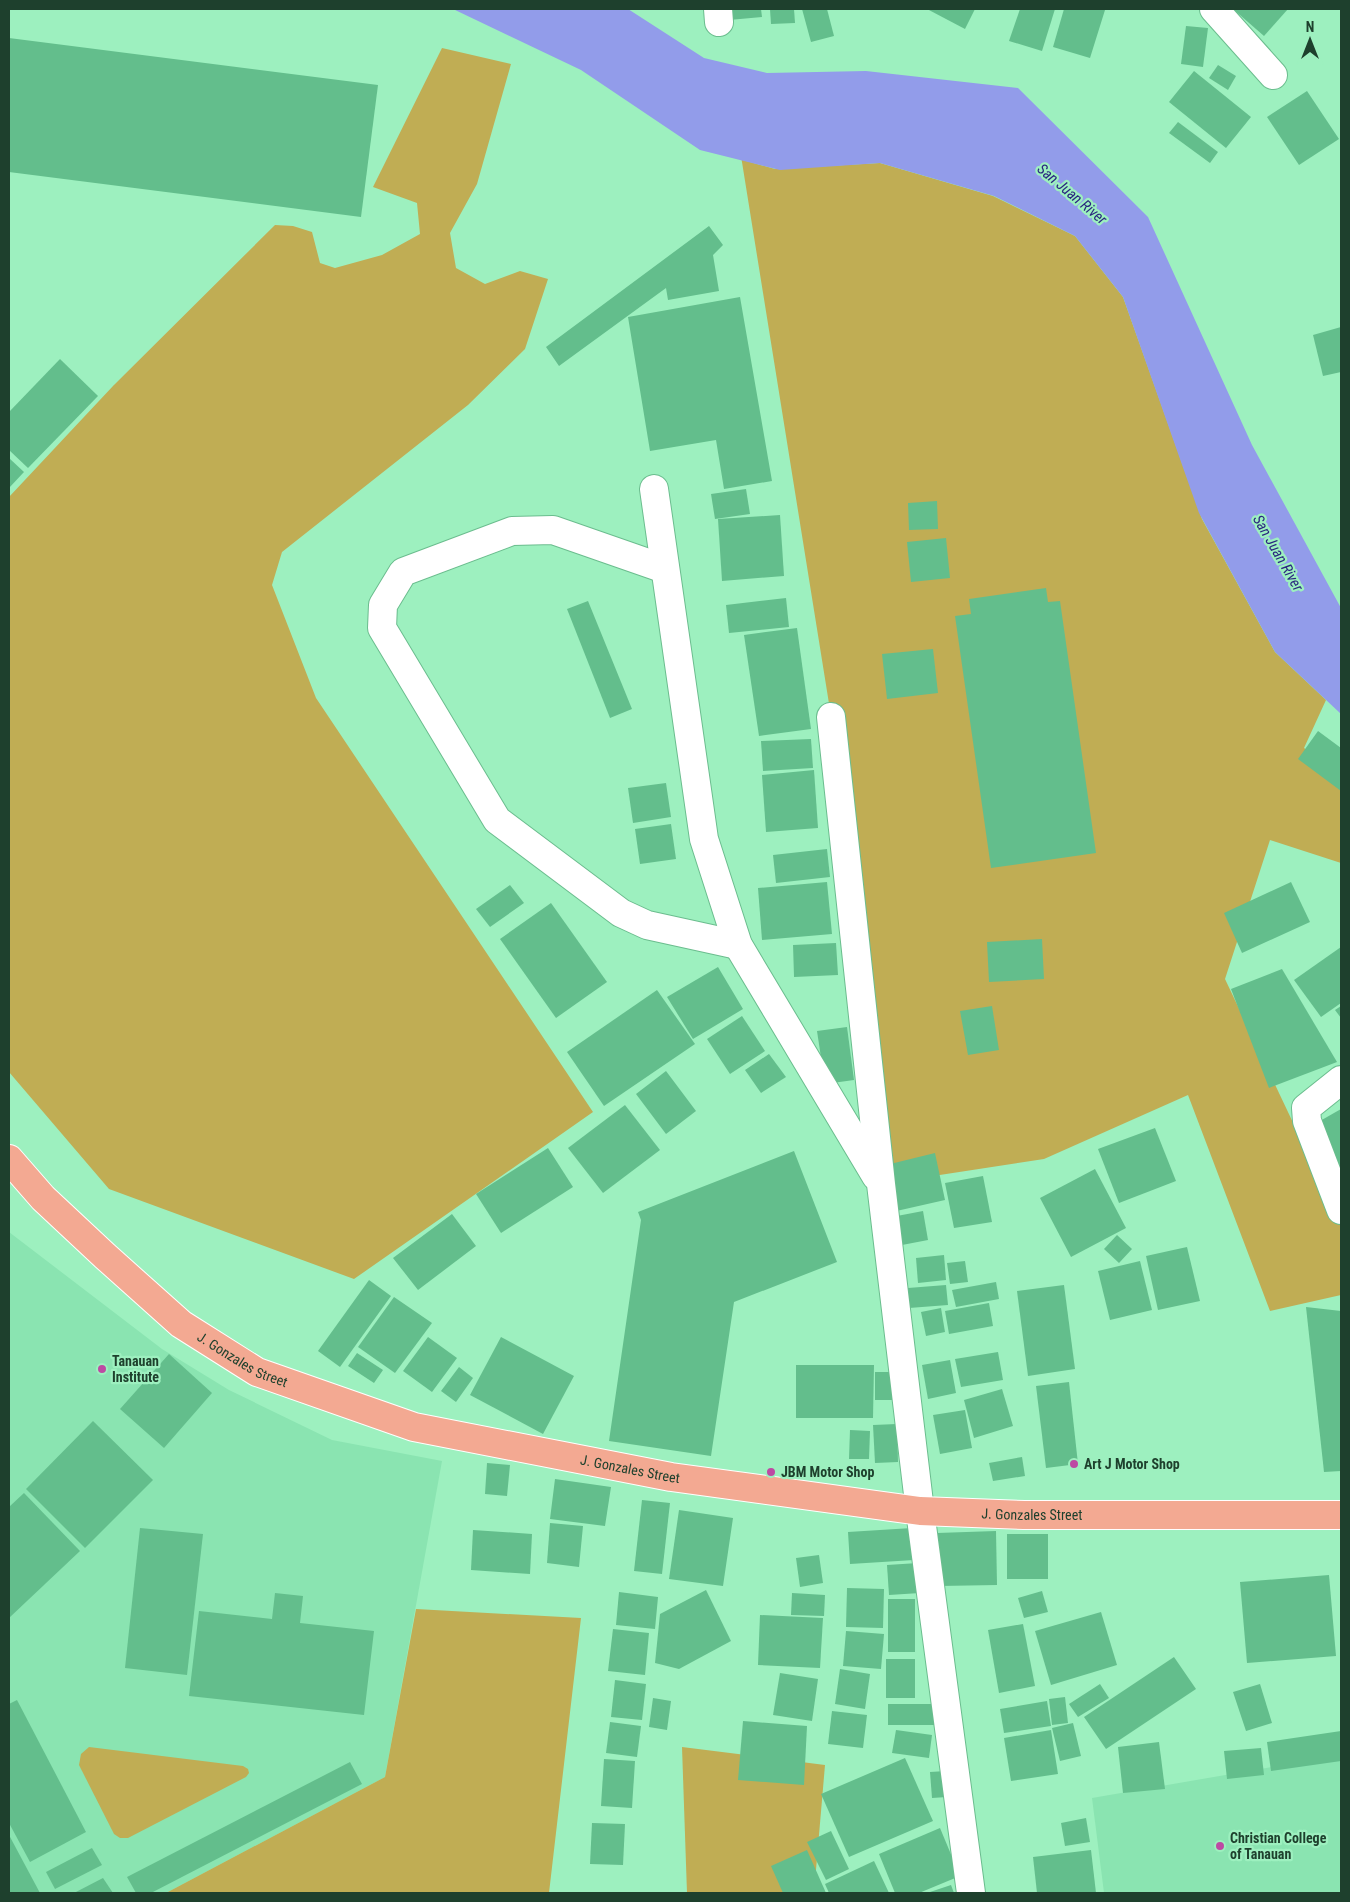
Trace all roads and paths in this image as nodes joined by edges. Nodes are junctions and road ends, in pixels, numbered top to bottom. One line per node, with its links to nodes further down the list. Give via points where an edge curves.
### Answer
1 (1214, 9): 2 (street)
2 (1273, 75)
3 (654, 489): 4 (street)
4 (665, 569): 6 (street, via 704,839); 6 (street, via 553,530 512,531 403,572 384,606 382,628 497,820 621,913 647,925)
5 (831, 716): 9 (street)
6 (738, 945): 9 (street)
7 (1341, 1080): 10 (street, via 1306,1108 1307,1121)
8 (9, 1159): 11 (main road, J. Gonzales Street, via 50,1204 181,1324 257,1372 395,1421 430,1430 671,1477)
9 (881, 1184): 11 (street)
10 (1341, 1210)
11 (920, 1511): 12 (main road, J. Gonzales Street, via 1024,1515); 13 (street)
12 (1341, 1515)
13 (971, 1893)

